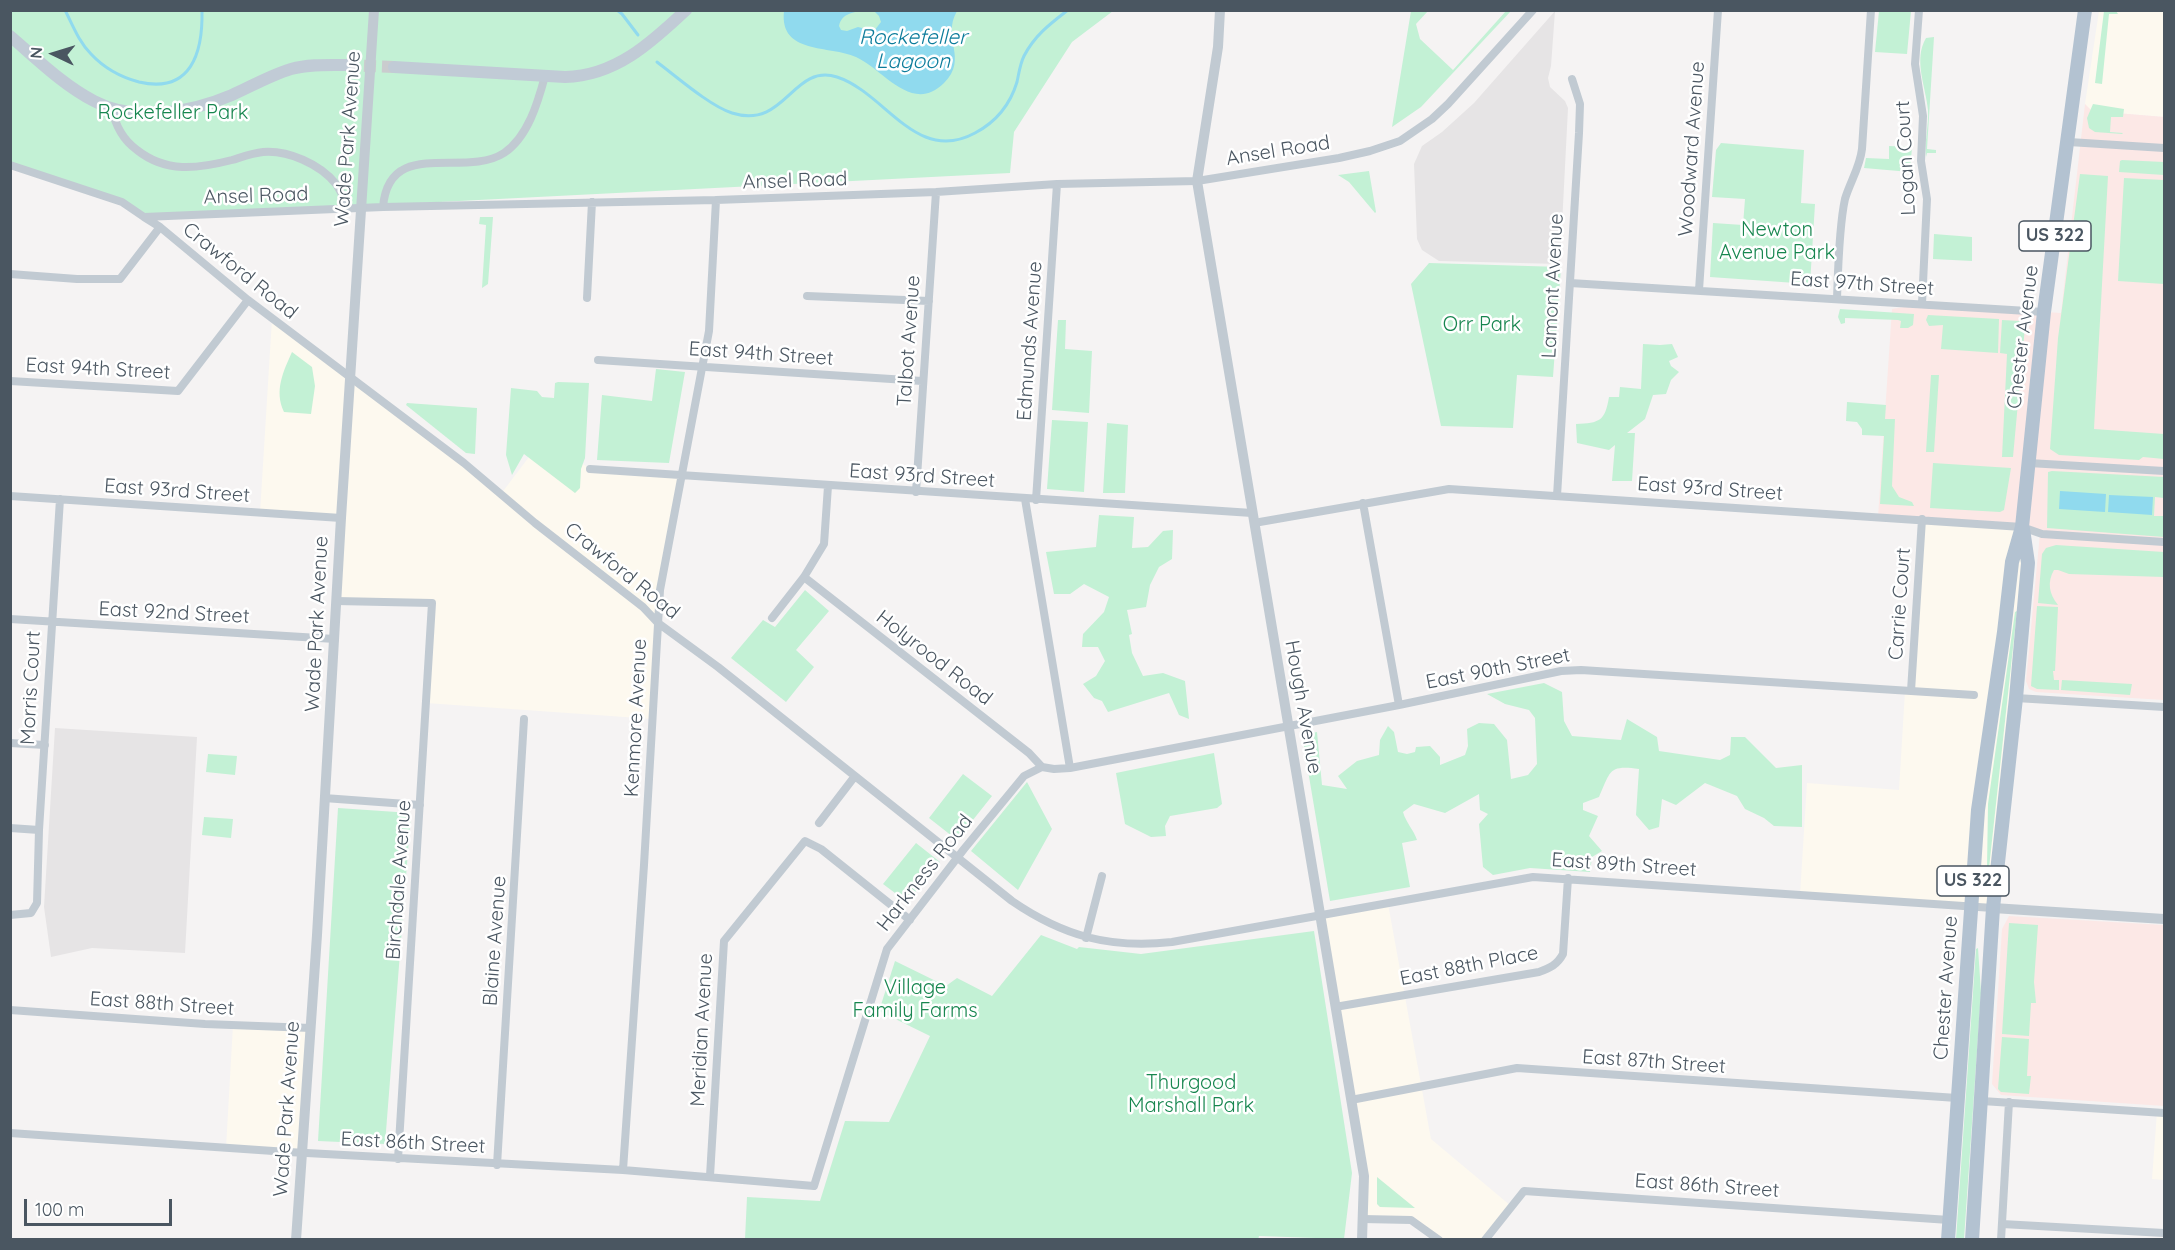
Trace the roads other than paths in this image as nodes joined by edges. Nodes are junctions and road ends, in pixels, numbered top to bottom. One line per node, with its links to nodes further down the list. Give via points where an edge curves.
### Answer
1 (374, 10): 24 (street, Wade Park Avenue)
2 (687, 10): 12 (main road, via 639,52 612,66 586,76)
3 (1221, 10): 18 (street, Hough Avenue)
4 (1533, 10): 18 (street, Ansel Road, via 1448,104 1400,141 1339,158)
5 (1718, 10): 29 (street, Woodward Avenue)
6 (1871, 10): 32 (street, via 1862,149 1844,206)
7 (1919, 10): 35 (street, Logan Court, via 1915,64 1923,116 1921,161 1928,199)
8 (2085, 10): 15 (main road, Chester Avenue / US 322)
9 (10, 36): 14 (main road, via 79,92)
10 (346, 65): 14 (main road, via 291,69 215,102 181,111)
11 (394, 68): 12 (main road)
12 (545, 76): 23 (street, via 527,124 505,152 486,160 429,162 409,168 388,183)
13 (1572, 79): 28 (street, Lamont Avenue, via 1580,104)
14 (112, 108): 24 (street, via 114,121 125,139 154,162 172,167 192,166 278,152 324,174)
15 (2069, 142): 16 (street); 36 (main road, Chester Avenue / US 322)
16 (2164, 148)
17 (10, 165): 25 (street, via 122,202)
18 (1197, 181): 19 (street, Ansel Road); 55 (street, Hough Avenue)
19 (1056, 184): 20 (street, Ansel Road); 52 (street, Edmunds Avenue)
20 (936, 192): 21 (street, Ansel Road); 34 (street, Talbot Avenue)
21 (716, 200): 22 (street, Ansel Road); 38 (street, Kenmore Avenue, via 709,331)
22 (592, 202): 23 (street, Ansel Road); 31 (street)
23 (383, 207): 24 (street, Ansel Road)
24 (355, 208): 25 (street, Ansel Road); 39 (street, Wade Park Avenue)
25 (144, 217): 26 (street, Crawford Road)
26 (160, 227): 27 (street, via 120,279); 33 (street, Crawford Road)
27 (10, 274)
28 (1570, 283): 29 (street, East 97th Street); 49 (street, Lamont Avenue)
29 (1699, 290): 32 (street, East 97th Street)
30 (807, 296): 34 (street)
31 (586, 297)
32 (1837, 299): 35 (street, East 97th Street)
33 (248, 300): 39 (street, Crawford Road); 40 (street, East 94th Street, via 178,392)
34 (929, 301): 41 (street, Talbot Avenue)
35 (1922, 304): 36 (street, East 97th Street)
36 (2044, 312): 42 (main road, Chester Avenue / US 322)
37 (598, 360): 38 (street, East 94th Street)
38 (703, 366): 41 (street, East 94th Street); 45 (street, Kenmore Avenue)
39 (351, 379): 54 (street, Wade Park Avenue); 64 (street, Crawford Road, via 464,463)
40 (10, 381)
41 (922, 381): 47 (street, Talbot Avenue)
42 (2029, 463): 44 (street); 57 (main road, Chester Avenue / US 322)
43 (590, 469): 45 (street, East 93rd Street)
44 (2164, 471)
45 (683, 476): 46 (street, East 93rd Street); 64 (street, Kenmore Avenue, via 660,591)
46 (828, 486): 47 (street, East 93rd Street); 59 (street, via 824,544)
47 (916, 492): 50 (street, East 93rd Street)
48 (10, 496): 51 (street, East 93rd Street)
49 (1557, 496): 53 (street, East 93rd Street, via 1449,489); 56 (street, East 93rd Street)
50 (1025, 499): 52 (street, East 93rd Street); 76 (street)
51 (60, 500): 54 (street, East 93rd Street); 63 (street, Morris Court)
52 (1036, 500): 55 (street, East 93rd Street)
53 (1363, 503): 55 (street, East 93rd Street); 69 (street)
54 (341, 518): 60 (street, Wade Park Avenue)
55 (1253, 518): 72 (street, Hough Avenue)
56 (1922, 519): 57 (street, East 93rd Street); 66 (street, Carrie Court)
57 (2022, 526): 58 (street, East 93rd Street, via 2042,534); 68 (main road, Chester Avenue / US 322, via 2028,563); 86 (main road, Chester Avenue / US 322, via 2012,562 1978,810)
58 (2164, 542)
59 (804, 577): 61 (street); 75 (street, Holyrood Road)
60 (336, 601): 65 (street, Wade Park Avenue); 79 (street, Birchdale Avenue, via 432,603)
61 (772, 618)
62 (10, 619): 63 (street, East 92nd Street)
63 (51, 622): 65 (street, East 92nd Street); 74 (street, Morris Court)
64 (658, 623): 77 (street, Crawford Road); 105 (street, Kenmore Avenue)
65 (335, 639): 78 (street, Wade Park Avenue)
66 (1911, 691): 67 (street, East 90th Street); 69 (street, East 90th Street, via 1581,670)
67 (1974, 695)
68 (2016, 698): 70 (street); 87 (main road, Chester Avenue / US 322)
69 (1400, 705): 72 (street, East 90th Street)
70 (2164, 707)
71 (524, 719): 104 (street, Blaine Avenue)
72 (1288, 725): 76 (street, East 90th Street); 89 (street, Hough Avenue)
73 (10, 743): 74 (street)
74 (45, 745): 82 (street, Morris Court)
75 (1042, 767): 76 (street); 83 (street, Harkness Road, via 1024,776)
76 (1070, 768)
77 (855, 776): 80 (street); 83 (street, Crawford Road)
78 (324, 798): 79 (street); 95 (street, Wade Park Avenue)
79 (420, 805): 103 (street, Birchdale Avenue)
80 (819, 823)
81 (10, 828): 82 (street)
82 (39, 830): 88 (street, Morris Court, via 37,903 31,913)
83 (957, 858): 91 (street, Harkness Road); 92 (street, Crawford Road, via 1030,914)
84 (1102, 876): 92 (street)
85 (1568, 878): 86 (street, East 89th Street); 89 (street, East 89th Street, via 1533,878); 93 (street, East 88th Place, via 1563,954 1551,968)
86 (1971, 907): 87 (street, East 89th Street); 96 (main road, Chester Avenue / US 322)
87 (1993, 908): 90 (street, East 89th Street); 98 (main road, Chester Avenue / US 322)
88 (10, 915)
89 (1321, 916): 92 (street, East 89th Street, via 1160,943 1111,943); 93 (street, Hough Avenue)
90 (2164, 919)
91 (910, 920): 106 (street, Meridian Avenue, via 821,849 805,842 724,941); 107 (street, Harkness Road, via 887,950)
92 (1086, 938)
93 (1335, 1007): 97 (street, Hough Avenue)
94 (10, 1010): 95 (street, East 88th Street)
95 (311, 1029): 102 (street, Wade Park Avenue)
96 (1957, 1098): 97 (street, East 87th Street, via 1517,1068); 109 (main road, Chester Avenue / US 322)
97 (1351, 1100): 108 (street, Hough Avenue, via 1364,1176)
98 (1982, 1101): 99 (street); 117 (main road, Chester Avenue / US 322)
99 (2009, 1102): 100 (street); 110 (street)
100 (2164, 1113)
101 (10, 1133): 102 (street, East 86th Street)
102 (301, 1153): 103 (street, East 86th Street); 112 (street, Wade Park Avenue)
103 (398, 1159): 104 (street, East 86th Street)
104 (497, 1164): 105 (street, East 86th Street)
105 (623, 1170): 106 (street, East 86th Street)
106 (710, 1176): 107 (street, East 86th Street)
107 (814, 1186)
108 (1363, 1219): 113 (street, Hough Avenue); 114 (street, via 1411,1220)
109 (1949, 1220): 115 (street, East 86th Street, via 1524,1191); 116 (main road, Chester Avenue / US 322)
110 (2002, 1224): 111 (street); 118 (street)
111 (2164, 1233)
112 (296, 1239)
113 (1362, 1239)
114 (1439, 1239)
115 (1485, 1239)
116 (1948, 1239)
117 (1972, 1239)
118 (2001, 1239)

